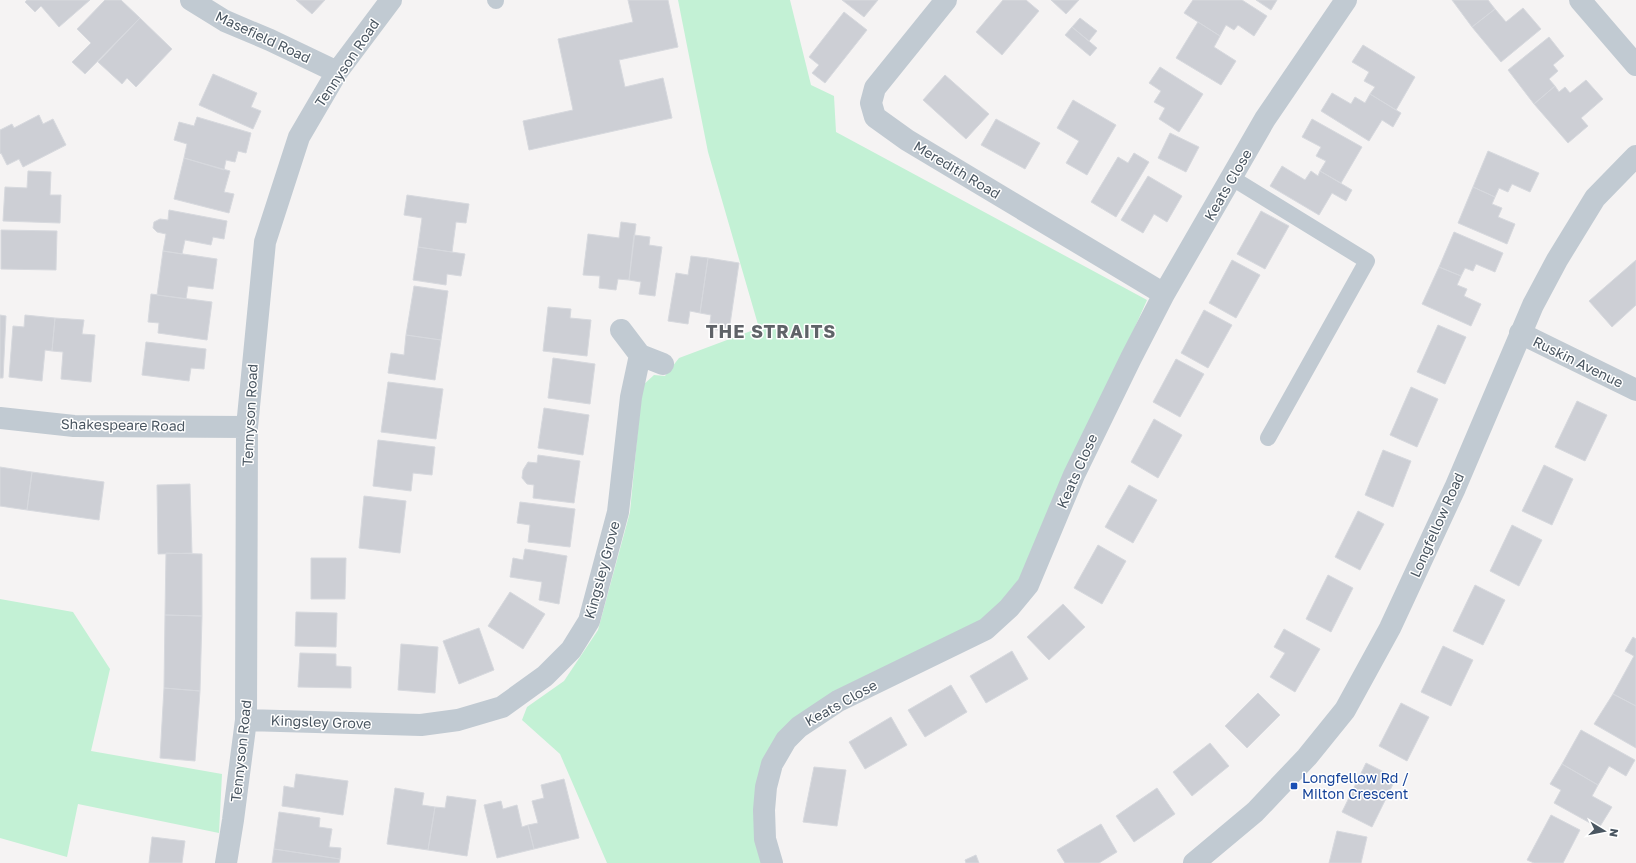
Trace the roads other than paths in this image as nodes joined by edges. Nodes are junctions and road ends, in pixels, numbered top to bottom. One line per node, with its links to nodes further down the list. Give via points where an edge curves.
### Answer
1 (191, 0): 7 (street, Masefield Road, via 225,21)
2 (391, 0): 7 (street, Tennyson Road)
3 (946, 0): 10 (street, Meredith Road, via 875,88 871,103 875,117 907,140)
4 (1346, 0): 9 (street, Keats Close, via 1266,119)
5 (1580, 0): 6 (street)
6 (1636, 65)
7 (337, 72): 17 (street, Tennyson Road, via 299,137 265,242)
8 (1636, 156): 12 (street, Longfellow Road, via 1595,198 1557,260)
9 (1232, 178): 10 (street, Keats Close); 18 (lane, via 1367,261)
10 (1164, 294): 21 (street, Keats Close, via 1074,475 1028,585 1010,608 986,629 838,701 799,727 786,740 772,764 766,788 765,839)
11 (622, 330): 13 (street)
12 (1520, 333): 15 (street, Ruskin Avenue); 22 (street, Longfellow Road, via 1455,488 1390,628 1345,710 1307,757 1255,812)
13 (640, 355): 14 (street); 19 (street, Kingsley Grove, via 631,398 618,512 590,621 571,650 545,676 502,707 458,720 420,725)
14 (663, 364)
15 (1636, 390)
16 (0, 418): 17 (street, Shakespeare Road, via 74,426)
17 (247, 427): 19 (street, Tennyson Road)
18 (1268, 438)
19 (246, 720): 20 (street, Tennyson Road)
20 (226, 863)
21 (772, 863)
22 (1194, 863)

